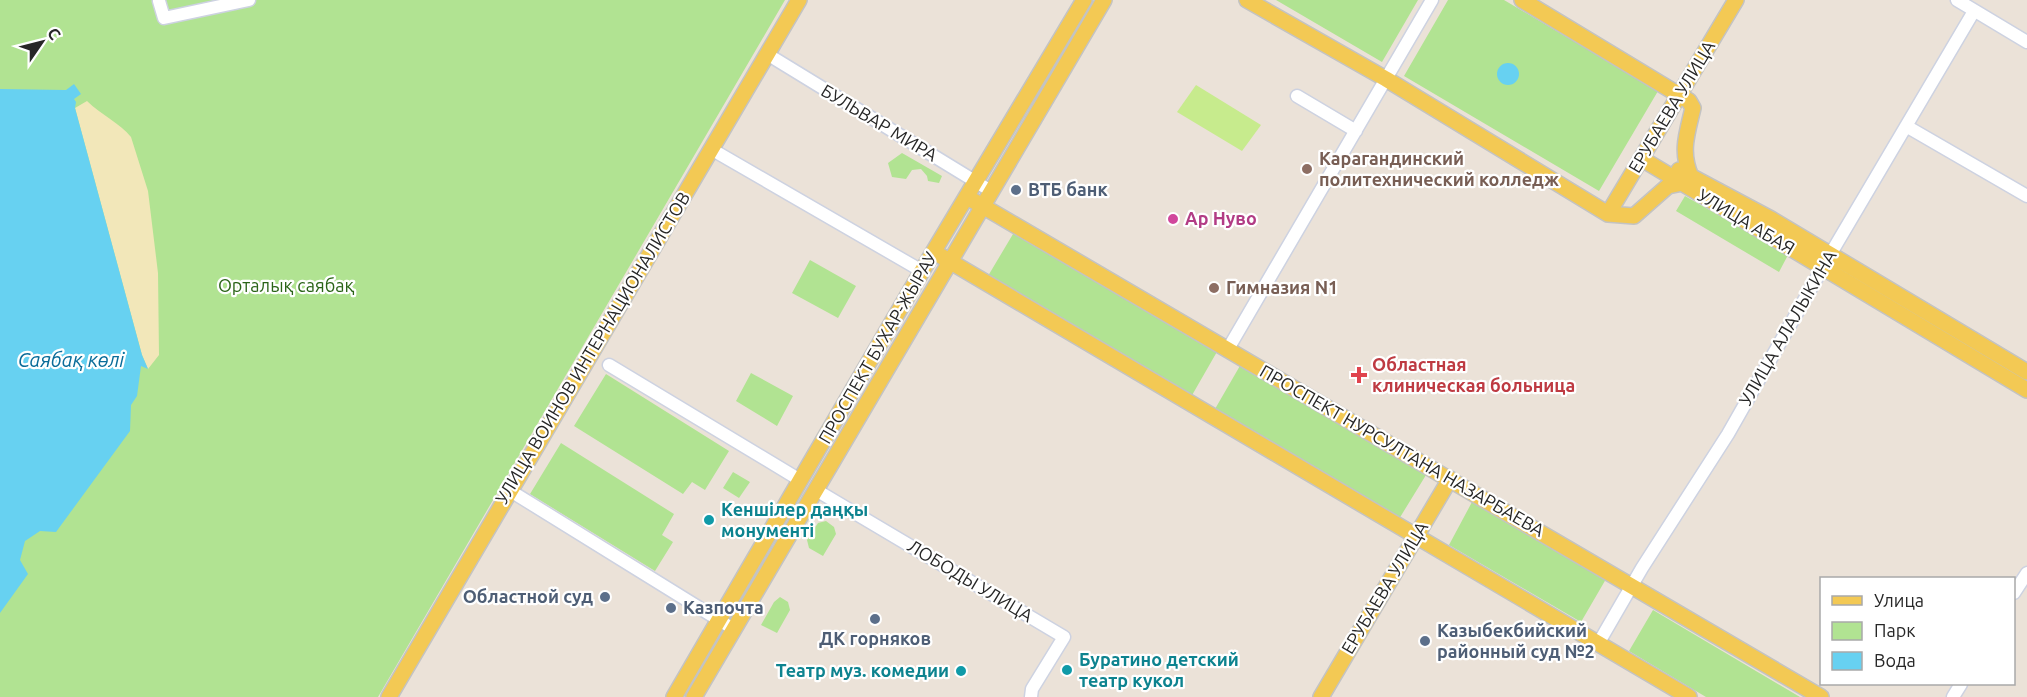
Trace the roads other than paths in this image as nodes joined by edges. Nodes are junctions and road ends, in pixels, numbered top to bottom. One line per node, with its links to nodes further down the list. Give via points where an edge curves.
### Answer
1 (249, 0): 10 (street, via 164,18)
2 (799, 0): 13 (main road, УЛИЦА ВОИНОВ ИНТЕРНАЦИОНАЛИСТОВ)
3 (1084, 0): 22 (main road, ПРОСПЕКТ БУХАР-ЖЫРАУ)
4 (1104, 0): 23 (main road, ПРОСПЕКТ БУХАР-ЖЫРАУ)
5 (1247, 0): 14 (main road)
6 (1432, 0): 14 (street)
7 (1522, 0): 15 (main road)
8 (1736, 0): 15 (main road, ЕРУБАЕВА УЛИЦА)
9 (1957, 0): 11 (street)
10 (159, 1)
11 (1974, 11): 12 (street); 17 (street, УЛИЦА АЛАЛЫКИНА)
12 (2027, 42)
13 (767, 54): 19 (main road, УЛИЦА ВОИНОВ ИНТЕРНАЦИОНАЛИСТОВ); 22 (street, БУЛЬВАР МИРА)
14 (1386, 80): 18 (street); 27 (main road)
15 (1680, 95): 20 (main road, ЕРУБАЕВА УЛИЦА); 21 (main road, УЛИЦА АБАЯ, via 1693,108 1684,148)
16 (1297, 96): 18 (street)
17 (1906, 126): 24 (street); 29 (street, УЛИЦА АЛАЛЫКИНА)
18 (1356, 131): 33 (street)
19 (711, 149): 32 (street); 39 (main road, УЛИЦА ВОИНОВ ИНТЕРНАЦИОНАЛИСТОВ)
20 (1645, 155): 21 (main road); 27 (main road, ЕРУБАЕВА УЛИЦА)
21 (1687, 180): 27 (main road, УЛИЦА АБАЯ, via 1668,186 1634,216); 29 (main road, УЛИЦА АБАЯ, via 1771,219); 31 (main road, УЛИЦА АБАЯ)
22 (976, 182): 23 (street, БУЛЬВАР МИРА); 25 (main road, ПРОСПЕКТ БУХАР-ЖЫРАУ)
23 (992, 191): 26 (main road, ПРОСПЕКТ БУХАР-ЖЫРАУ)
24 (2027, 196)
25 (967, 197): 26 (main road, ПРОСПЕКТ НУРСУЛТАНА НАЗАРБАЕВА); 28 (main road, ПРОСПЕКТ БУХАР-ЖЫРАУ)
26 (983, 206): 30 (main road, ПРОСПЕКТ БУХАР-ЖЫРАУ); 33 (main road, ПРОСПЕКТ НУРСУЛТАНА НАЗАРБАЕВА)
27 (1608, 214)
28 (934, 252): 30 (main road); 32 (main road, ПРОСПЕКТ БУХАР-ЖЫРАУ)
29 (1830, 254): 31 (street, УЛИЦА АЛАЛЫКИНА); 35 (main road, УЛИЦА АБАЯ)
30 (950, 262): 40 (main road, ПРОСПЕКТ БУХАР-ЖЫРАУ); 41 (main road)
31 (1822, 268): 36 (main road, УЛИЦА АБАЯ); 43 (street, УЛИЦА АЛАЛЫКИНА, via 1728,434)
32 (922, 271): 38 (main road, ПРОСПЕКТ БУХАР-ЖЫРАУ)
33 (1228, 349): 37 (main road, ПРОСПЕКТ НУРСУЛТАНА НАЗАРБАЕВА)
34 (609, 365): 38 (street)
35 (2027, 372)
36 (2027, 390)
37 (1450, 479): 41 (main road, ЕРУБАЕВА УЛИЦА); 43 (main road, ПРОСПЕКТ НУРСУЛТАНА НАЗАРБАЕВА)
38 (800, 480): 45 (main road, ПРОСПЕКТ БУХАР-ЖЫРАУ)
39 (509, 490): 45 (street); 48 (main road, УЛИЦА ВОИНОВ ИНТЕРНАЦИОНАЛИСТОВ)
40 (816, 490): 46 (main road, ПРОСПЕКТ БУХАР-ЖЫРАУ); 51 (street, ЛОБОДЫ УЛИЦА, via 1064,637)
41 (1415, 536): 47 (main road); 52 (main road, ЕРУБАЕВА УЛИЦА)
42 (2027, 573): 44 (street)
43 (1632, 585): 47 (street, УЛИЦА АЛАЛЫКИНА); 54 (main road, ПРОСПЕКТ НУРСУЛТАНА НАЗАРБАЕВА)
44 (2015, 590)
45 (720, 621): 46 (street); 49 (main road, ПРОСПЕКТ БУХАР-ЖЫРАУ)
46 (735, 630): 50 (main road, ПРОСПЕКТ БУХАР-ЖЫРАУ)
47 (1598, 644): 53 (main road)
48 (389, 697)
49 (674, 697)
50 (694, 697)
51 (1031, 697)
52 (1321, 697)
53 (1689, 697)
54 (1821, 697)

